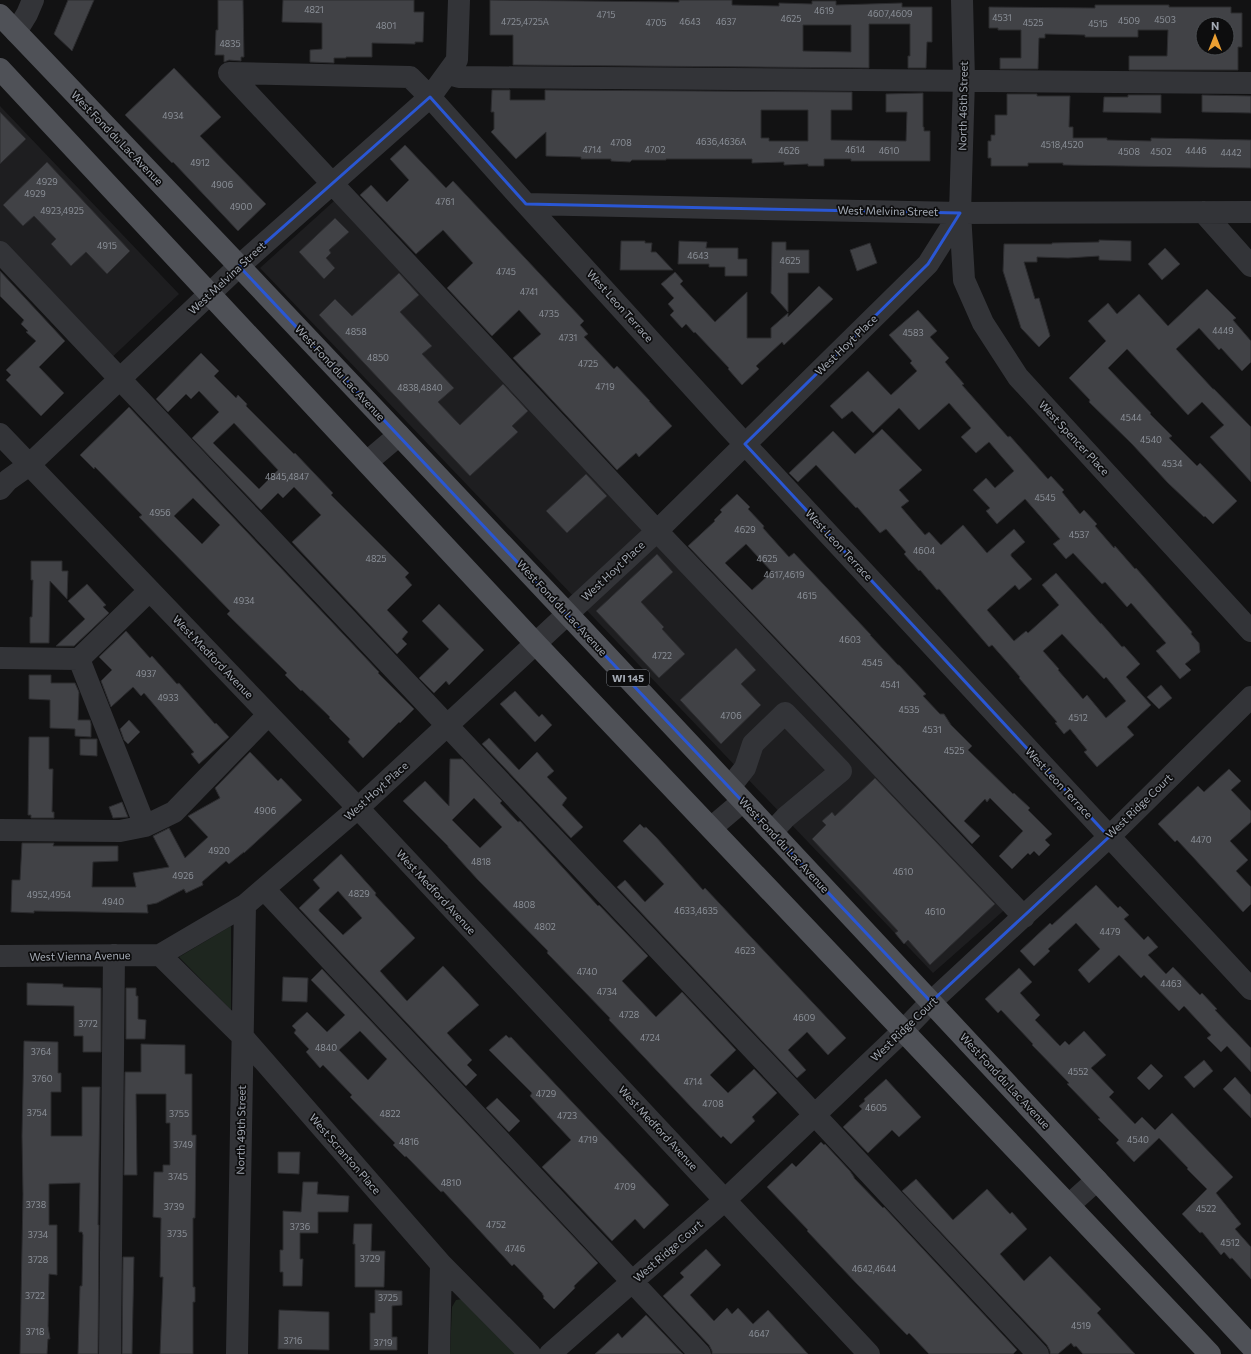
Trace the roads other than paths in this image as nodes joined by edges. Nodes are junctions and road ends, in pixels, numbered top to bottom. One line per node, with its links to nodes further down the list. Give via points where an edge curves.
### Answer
1 (33, 0): 5 (street)
2 (459, 0): 7 (street, West Melvina Street, via 457,60)
3 (962, 0): 8 (street, North 46th Street)
4 (0, 15): 5 (main road, West Fond du Lac Avenue / WI 145)
5 (16, 32): 17 (main road, West Fond du Lac Avenue / WI 145)
6 (0, 69): 19 (main road)
7 (448, 74): 8 (street, via 459,77); 10 (street, West Melvina Street)
8 (964, 80): 9 (street); 15 (street, North 46th Street)
9 (1251, 83)
10 (430, 97): 11 (street, West Melvina Street); 11 (street, West Leon Terrace, via 407,76 229,73); 12 (street, West Leon Terrace)
11 (332, 184): 17 (street, West Melvina Street); 27 (street)
12 (526, 204): 15 (street, West Melvina Street); 23 (street, West Leon Terrace)
13 (1204, 212): 14 (street, West Melvina Street); 15 (street, West Melvina Street); 18 (street)
14 (1251, 212)
15 (960, 213): 23 (street, West Hoyt Place, via 928,264); 30 (street, West Spencer Place, via 964,280 983,323 1018,377)
16 (0, 252): 20 (street)
17 (239, 266): 19 (street, West Melvina Street); 22 (main road, West Fond du Lac Avenue / WI 145)
18 (1251, 266)
19 (209, 294): 20 (street, West Melvina Street); 24 (main road)
20 (120, 379): 25 (street, West Melvina Street); 36 (street)
21 (0, 434): 25 (street, West Medford Avenue)
22 (399, 435): 24 (street); 29 (main road, West Fond du Lac Avenue / WI 145)
23 (745, 444): 27 (street, West Hoyt Place); 43 (street, West Leon Terrace)
24 (367, 462): 31 (main road)
25 (29, 465): 26 (street, West Melvina Street); 28 (street, West Medford Avenue)
26 (0, 489)
27 (657, 531): 29 (street, West Hoyt Place); 46 (street)
28 (149, 591): 33 (street); 35 (street, West Medford Avenue)
29 (567, 613): 31 (street, West Hoyt Place); 37 (main road, West Fond du Lac Avenue / WI 145)
30 (1251, 631)
31 (536, 644): 36 (street, West Hoyt Place); 40 (main road)
32 (0, 658): 33 (street)
33 (79, 659): 39 (street)
34 (1251, 697): 43 (street, West Ridge Court)
35 (268, 715): 38 (street, West Medford Avenue); 39 (street, via 174,812)
36 (448, 726): 38 (street, West Hoyt Place); 54 (street)
37 (736, 794): 40 (street); 42 (main road, West Fond du Lac Avenue / WI 145); 42 (street, via 754,744 785,713 841,771)
38 (358, 808): 44 (street, West Hoyt Place); 56 (street, West Medford Avenue)
39 (145, 826): 41 (street, via 120,831)
40 (711, 828): 52 (main road)
41 (0, 830)
42 (772, 832): 51 (main road, West Fond du Lac Avenue / WI 145)
43 (1109, 837): 46 (street, West Ridge Court); 50 (street, West Leon Terrace)
44 (264, 889): 45 (street, West Hoyt Place); 59 (street)
45 (245, 905): 48 (street, West Hoyt Place); 53 (street, North 49th Street)
46 (1024, 917): 51 (street, West Ridge Court)
47 (114, 955): 48 (street, West Vienna Avenue); 49 (street, West Vienna Avenue); 61 (street)
48 (160, 955): 53 (street, West Scranton Place)
49 (0, 956)
50 (1251, 990)
51 (931, 1002): 52 (street, West Ridge Court); 55 (main road, West Fond du Lac Avenue / WI 145)
52 (903, 1031): 54 (street, West Ridge Court); 57 (main road)
53 (243, 1037): 58 (street, West Scranton Place); 62 (street, North 49th Street)
54 (815, 1115): 56 (street, West Ridge Court); 68 (street)
55 (1097, 1180): 57 (street); 60 (main road, West Fond du Lac Avenue / WI 145)
56 (726, 1200): 59 (street, West Ridge Court); 67 (street, West Medford Avenue)
57 (1069, 1205): 69 (main road)
58 (441, 1264): 63 (street); 64 (street, West Scranton Place)
59 (633, 1282): 65 (street, West Ridge Court); 66 (street)
60 (1251, 1346)
61 (110, 1354)
62 (237, 1354)
63 (439, 1354)
64 (530, 1354)
65 (550, 1354)
66 (700, 1354)
67 (869, 1354)
68 (1038, 1354)
69 (1210, 1354)

